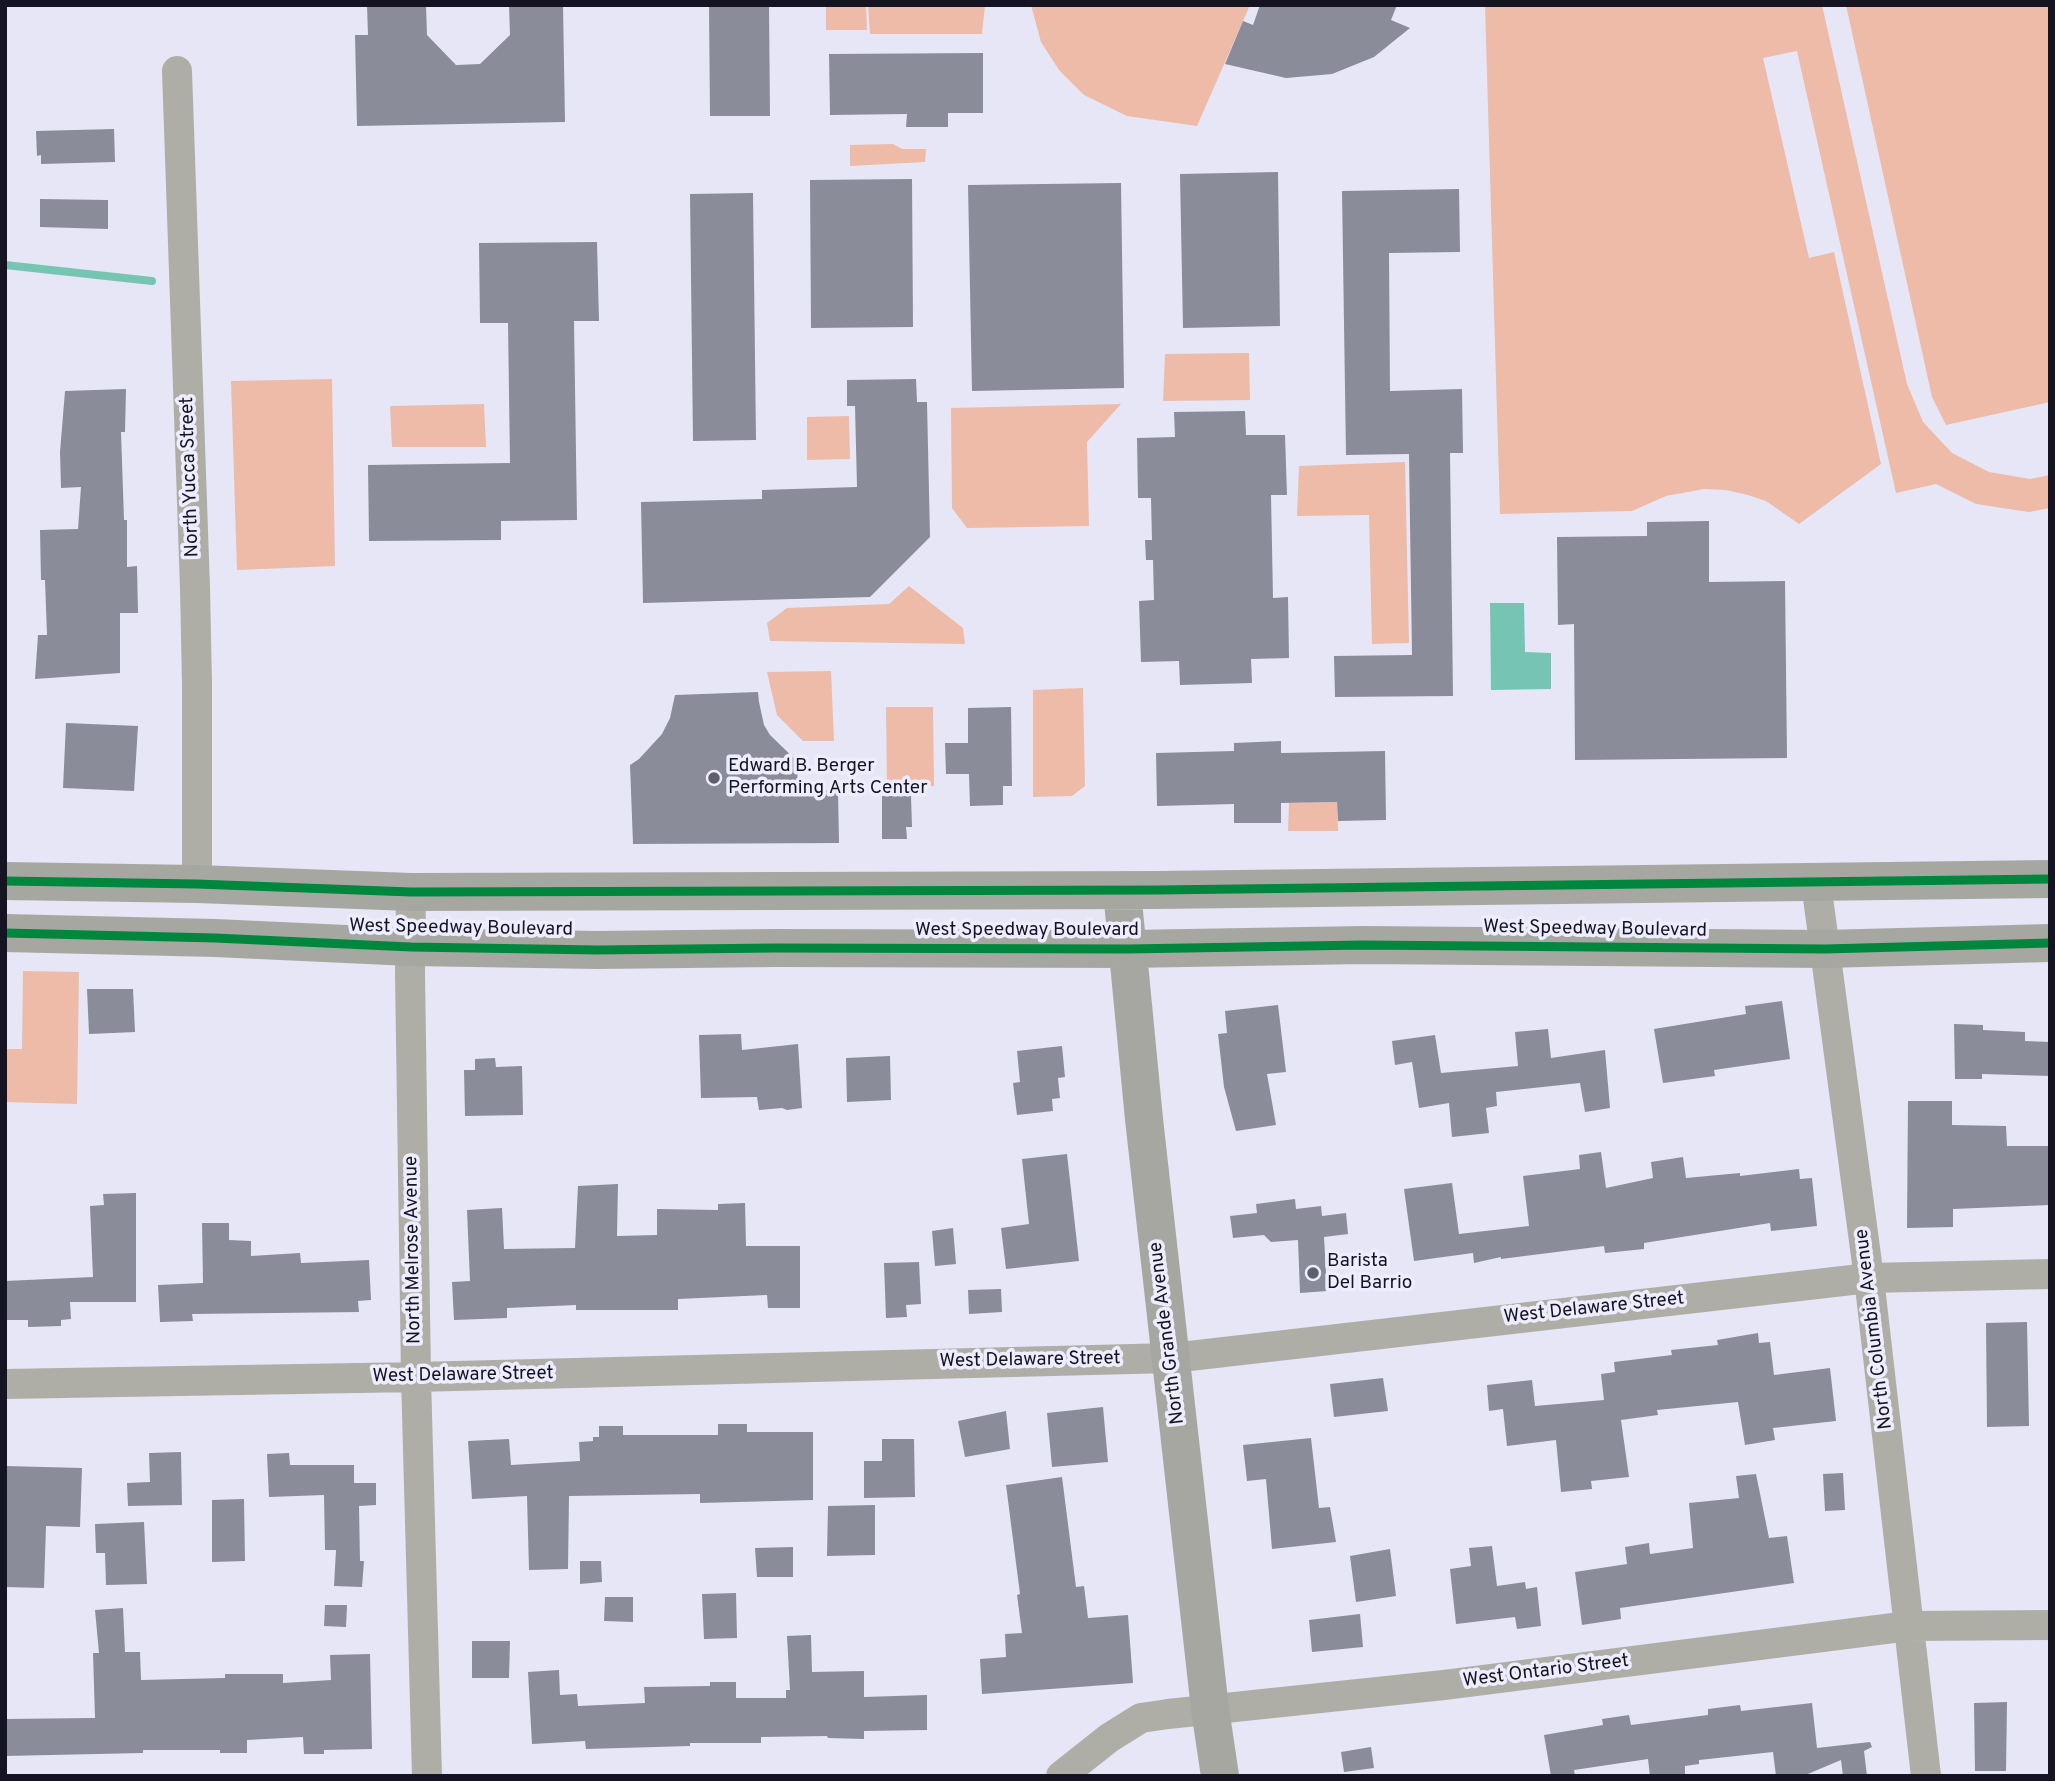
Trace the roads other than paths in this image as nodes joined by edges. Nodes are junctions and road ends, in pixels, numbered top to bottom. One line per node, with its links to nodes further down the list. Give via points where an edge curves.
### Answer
1 (177, 71): 5 (street, North Yucca Street, via 195,601)
2 (2050, 879): 4 (main road, West Speedway Boulevard)
3 (5, 881): 5 (main road, West Speedway Boulevard)
4 (1816, 883): 6 (main road, West Speedway Boulevard); 12 (street, North Columbia Avenue)
5 (197, 884): 7 (main road, West Speedway Boulevard)
6 (1122, 891): 7 (main road, West Speedway Boulevard); 11 (main road, North Grande Avenue)
7 (411, 892): 10 (street, North Melrose Avenue)
8 (5, 933): 10 (main road, West Speedway Boulevard)
9 (2050, 943): 12 (main road, West Speedway Boulevard)
10 (411, 947): 11 (main road, West Speedway Boulevard); 16 (street, North Melrose Avenue)
11 (1128, 949): 12 (main road, West Speedway Boulevard, via 1364,945); 15 (main road, North Grande Avenue)
12 (1825, 949): 14 (street, North Columbia Avenue)
13 (2050, 1274): 14 (street, West Delaware Street)
14 (1869, 1278): 15 (street, West Delaware Street); 19 (street, North Columbia Avenue)
15 (1172, 1358): 16 (street, West Delaware Street); 20 (main road, North Grande Avenue)
16 (416, 1377): 17 (street, West Delaware Street); 21 (street, North Melrose Avenue)
17 (5, 1384)
18 (2050, 1625): 19 (street, West Ontario Street)
19 (1909, 1626): 20 (street, West Ontario Street, via 1444,1685); 24 (street, North Columbia Avenue)
20 (1210, 1709): 22 (street, West Ontario Street, via 1142,1718); 23 (main road, North Grande Avenue)
21 (428, 1776)
22 (1061, 1776)
23 (1220, 1776)
24 (1926, 1776)

